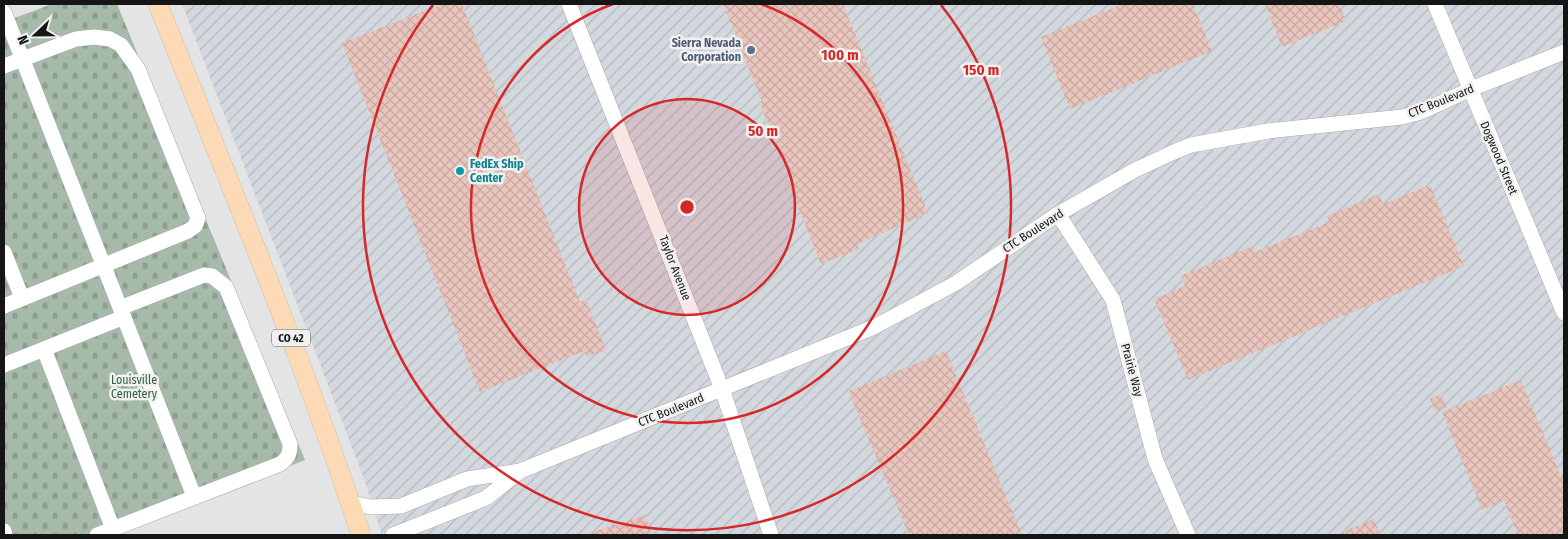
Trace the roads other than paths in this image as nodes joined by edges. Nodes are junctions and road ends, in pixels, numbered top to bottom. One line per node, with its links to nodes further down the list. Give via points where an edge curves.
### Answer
1 (158, 4): 21 (main road, CO 42, via 284,320)
2 (569, 4): 18 (street, Taylor Avenue)
3 (1435, 4): 8 (street, Dogwood Street)
4 (4, 12): 6 (street)
5 (1564, 52): 8 (street, CTC Boulevard)
6 (22, 58): 7 (street); 11 (street); 11 (street, via 76,39 110,39 121,45 138,69 198,218 188,231)
7 (4, 66)
8 (1471, 89): 9 (street, CTC Boulevard, via 1421,112 1402,117 1268,131 1191,145 1135,170); 15 (street, Dogwood Street)
9 (1058, 214): 18 (street, CTC Boulevard, via 916,306 874,327); 29 (street, Prairie Way, via 1113,300 1155,459)
10 (4, 252): 12 (street)
11 (103, 265): 12 (street); 14 (street)
12 (22, 298): 13 (street)
13 (4, 306)
14 (122, 313): 16 (street); 20 (street); 20 (street, via 204,275 220,280 226,286 290,444 288,458 280,464)
15 (1564, 313)
16 (44, 349): 17 (street); 22 (street)
17 (4, 365)
18 (722, 389): 19 (street, CTC Boulevard); 28 (street, Taylor Avenue)
19 (520, 471): 21 (street, CTC Boulevard, via 467,479 401,506 371,507); 27 (street, CTC Boulevard, via 486,498)
20 (194, 496): 22 (street)
21 (351, 503): 26 (main road, CO 42)
22 (113, 529): 25 (street)
23 (4, 531): 24 (street)
24 (5, 535)
25 (97, 535)
26 (362, 535)
27 (393, 535)
28 (771, 535)
29 (1188, 535)

